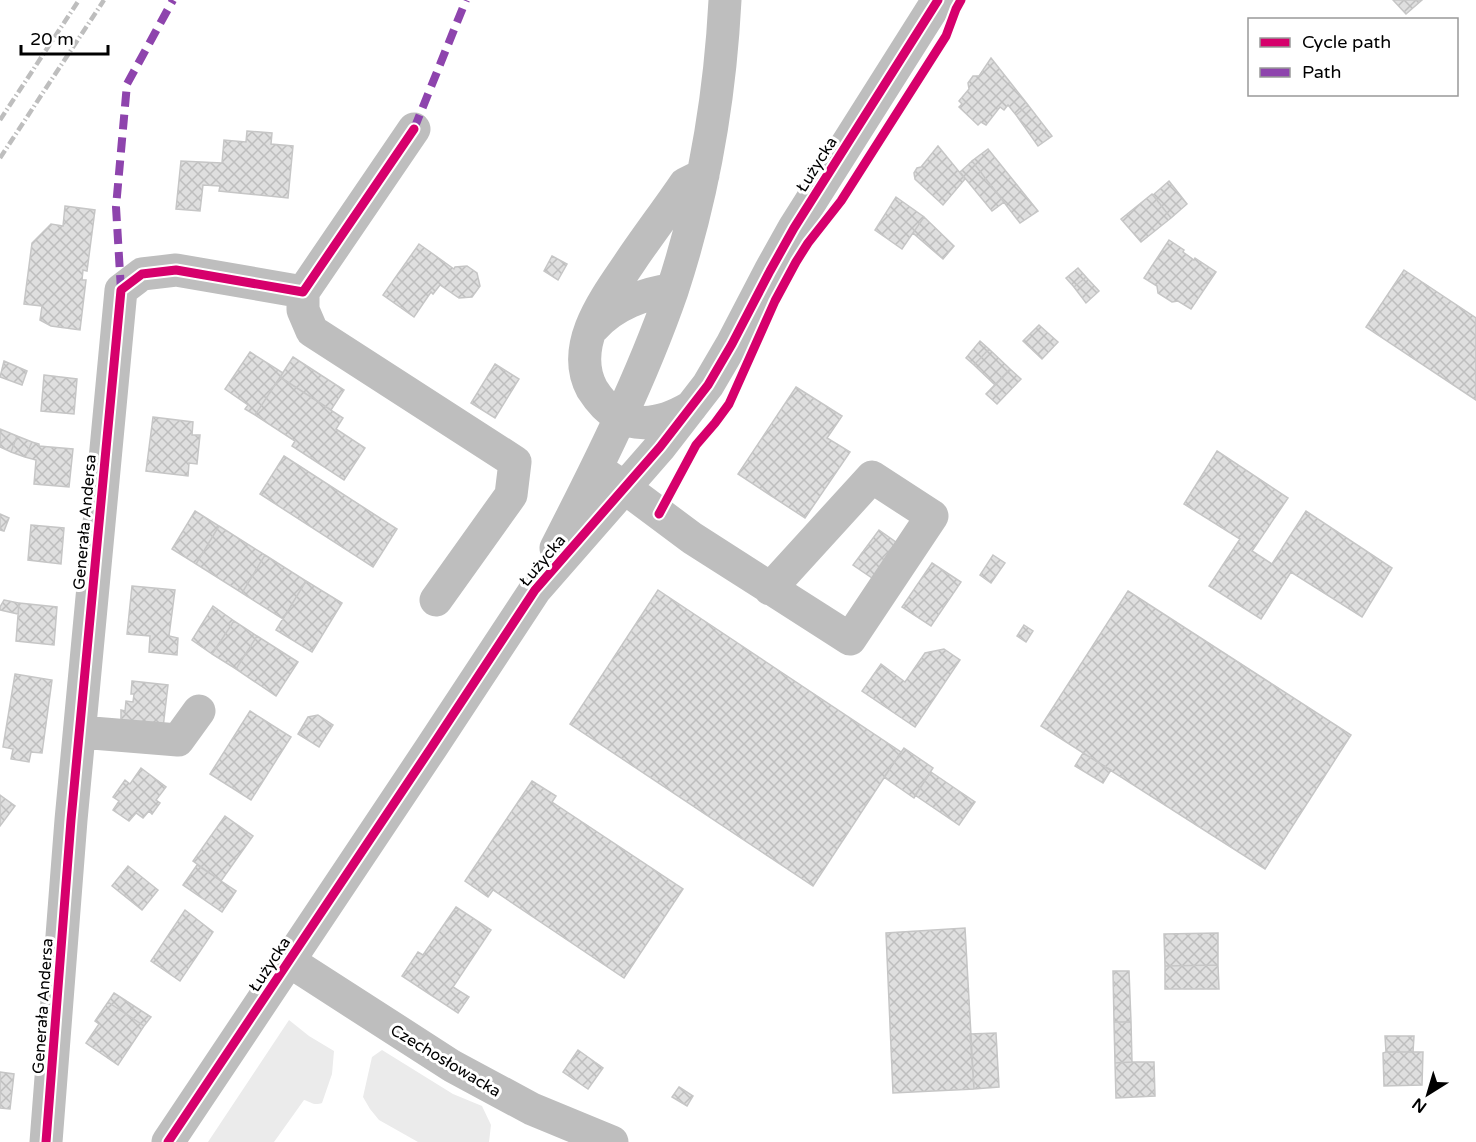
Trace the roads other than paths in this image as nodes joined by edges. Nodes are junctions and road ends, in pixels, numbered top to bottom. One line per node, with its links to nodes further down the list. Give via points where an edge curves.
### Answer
1 (725, 0): 4 (street, via 716,96)
2 (938, 0): 8 (street, Łużycka, via 794,228 732,344)
3 (414, 129): 6 (street)
4 (703, 175): 5 (street); 7 (street, via 685,184 607,296)
5 (672, 290): 7 (street, via 655,292 611,312 595,325); 9 (street)
6 (303, 292): 14 (street, via 303,310 312,331 514,462 511,495); 16 (street, Generała Andersa, via 176,270 142,274 121,290)
7 (589, 336): 9 (street, via 585,359 588,379 609,411)
8 (692, 406): 9 (street, via 656,422); 11 (street, Łużycka)
9 (621, 418): 10 (street)
10 (597, 469): 11 (street); 13 (street)
11 (625, 488): 12 (street); 13 (street, Łużycka)
12 (770, 589): 12 (street, via 850,639 932,516 872,477)
13 (534, 590): 17 (street, Łużycka)
14 (436, 600)
15 (199, 711): 16 (street, via 178,740)
16 (80, 732): 18 (street, Generała Andersa)
17 (289, 961): 19 (street, Łużycka); 20 (street, Czechosłowacka, via 452,1066 532,1109)
18 (46, 1142)
19 (168, 1142)
20 (612, 1142)

